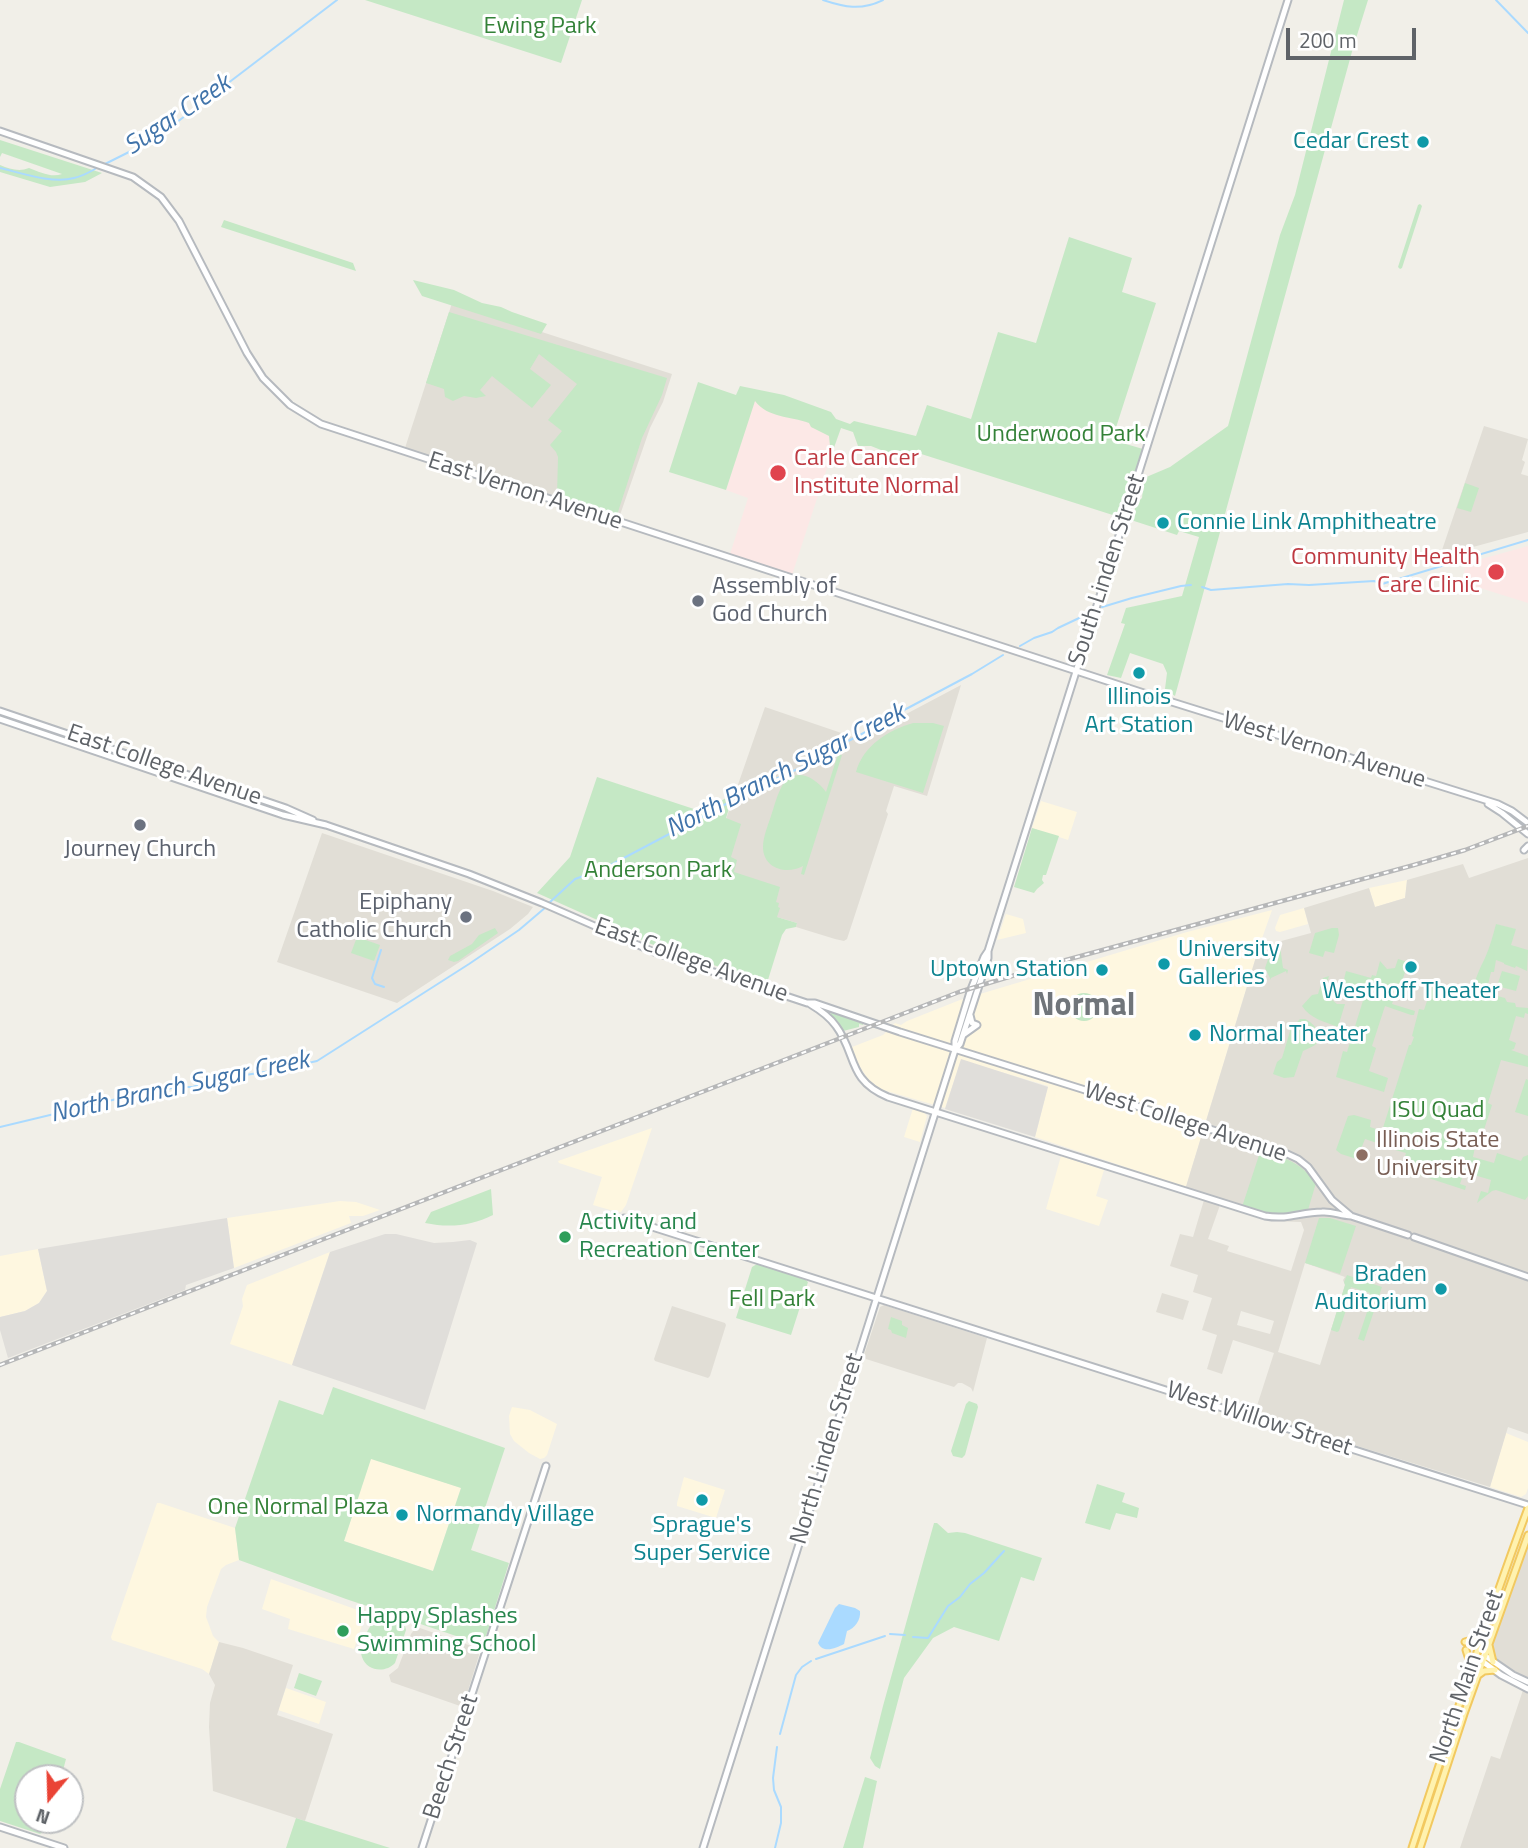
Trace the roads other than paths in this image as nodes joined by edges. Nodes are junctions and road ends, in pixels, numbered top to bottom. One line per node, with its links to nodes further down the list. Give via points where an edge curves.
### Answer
1 (1288, 0): 3 (main road, South Linden Street)
2 (0, 131): 3 (main road, East Vernon Avenue, via 118,172 146,185 167,204 263,378 290,405 321,424)
3 (1075, 671): 4 (main road, East Vernon Avenue); 11 (main road, South Linden Street)
4 (1165, 701): 7 (main road, West Vernon Avenue)
5 (0, 711): 9 (main road, East College Avenue)
6 (0, 719): 9 (main road, East College Avenue, via 283,815)
7 (1482, 800): 8 (main road, West Vernon Avenue, via 1505,807); 10 (main road, West Vernon Avenue)
8 (1528, 823)
9 (326, 825): 12 (main road, East College Avenue, via 542,902 654,952)
10 (1528, 834)
11 (988, 951): 13 (main road, South Linden Street); 15 (main road, South Linden Street, via 970,992)
12 (807, 1003): 15 (main road, East College Avenue); 17 (main road, via 836,1025 855,1070 872,1089)
13 (970, 1015): 14 (main road, South Linden Street); 14 (main road, via 977,1025)
14 (963, 1035): 15 (main road, South Linden Street)
15 (955, 1050): 16 (main road, East College Avenue); 17 (main road, North Linden Street)
16 (1060, 1083): 18 (main road, West College Avenue, via 1295,1158)
17 (935, 1111): 18 (main road, via 1265,1216 1326,1211); 21 (main road, North Linden Street)
18 (1351, 1216): 20 (main road, West College Avenue)
19 (624, 1218): 21 (main road, West Willow Street)
20 (1528, 1277)
21 (876, 1298): 23 (main road, West Willow Street); 40 (main road, North Linden Street)
22 (546, 1466): 39 (main road, Beech Street)
23 (1528, 1507): 25 (main road, North Main Street)
24 (1528, 1535): 27 (main road, North Main Street)
25 (1481, 1637): 26 (main road); 29 (main road, North Main Street)
26 (1465, 1642)
27 (1489, 1642): 30 (main road, North Main Street); 31 (main road)
28 (1466, 1650): 32 (main road)
29 (1475, 1656): 30 (main road); 32 (main road, North Main Street)
30 (1483, 1658): 31 (main road); 33 (main road); 34 (main road, North Main Street)
31 (1493, 1662): 35 (main road)
32 (1471, 1666): 41 (main road, North Main Street)
33 (1494, 1670): 34 (main road); 36 (main road)
34 (1477, 1676): 42 (main road, North Main Street)
35 (1528, 1682)
36 (1528, 1689)
37 (0, 1827): 38 (main road)
38 (64, 1848)
39 (422, 1848)
40 (704, 1848)
41 (1412, 1848)
42 (1420, 1848)

